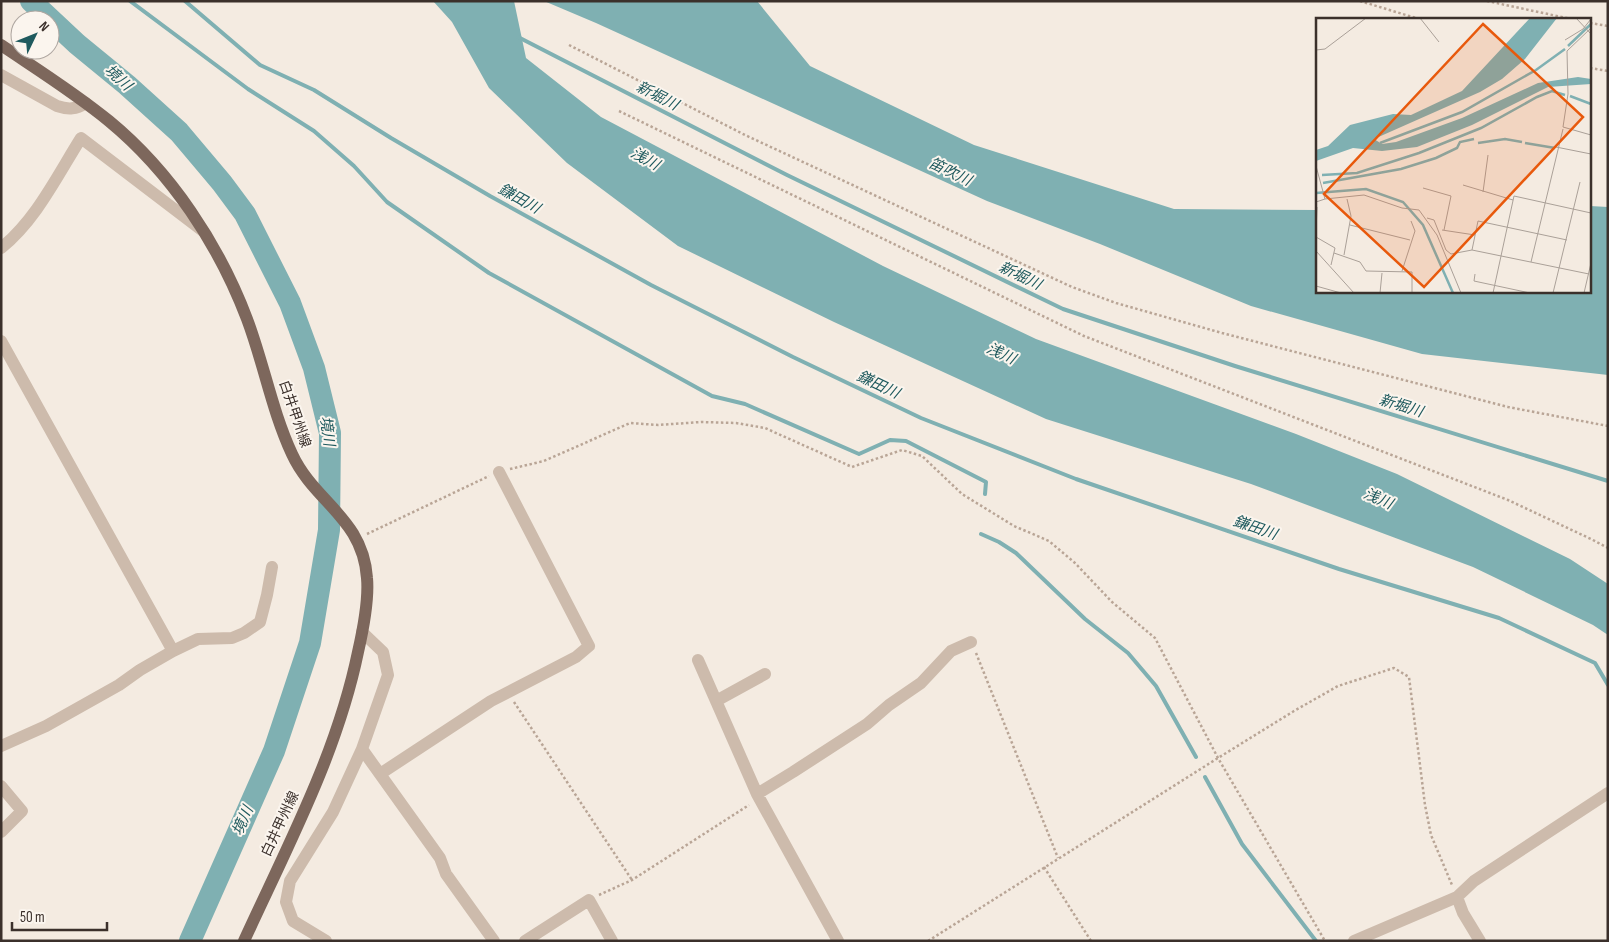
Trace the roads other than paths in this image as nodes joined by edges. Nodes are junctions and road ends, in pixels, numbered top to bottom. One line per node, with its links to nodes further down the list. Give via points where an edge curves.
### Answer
1 (1, 46): 3 (main road, 白井甲州線)
2 (1, 75): 3 (street, via 66,109)
3 (86, 103): 4 (main road, 白井甲州線, via 112,123 161,174)
4 (204, 232): 5 (street, via 81,138 28,222); 9 (main road, 白井甲州線, via 228,275 263,364 281,429 293,457 355,536 364,556 368,580)
5 (1, 248)
6 (1, 341): 11 (street)
7 (498, 472): 17 (street, via 589,646 576,657 491,701)
8 (272, 567): 11 (street, via 260,622 232,638 198,639)
9 (362, 632): 16 (street, via 383,652 388,675); 23 (main road, 白井甲州線, via 344,708 326,760)
10 (971, 642): 20 (street, via 951,651 920,683 867,724)
11 (173, 651): 15 (street, via 54,721)
12 (698, 660): 14 (street)
13 (765, 674): 14 (street)
14 (716, 701): 20 (street)
15 (1, 746)
16 (362, 749): 17 (street); 24 (street, via 333,812 290,881 286,902 293,921)
17 (380, 774): 25 (street)
18 (1, 786): 21 (street, via 22,810)
19 (1608, 793): 22 (street, via 1474,881)
20 (757, 794): 28 (street)
21 (1, 832)
22 (1457, 897): 29 (street); 30 (street)
23 (244, 941)
24 (326, 941)
25 (494, 941)
26 (525, 941): 27 (street, via 589,900)
27 (612, 941)
28 (838, 941)
29 (1354, 941)
30 (1480, 941)

